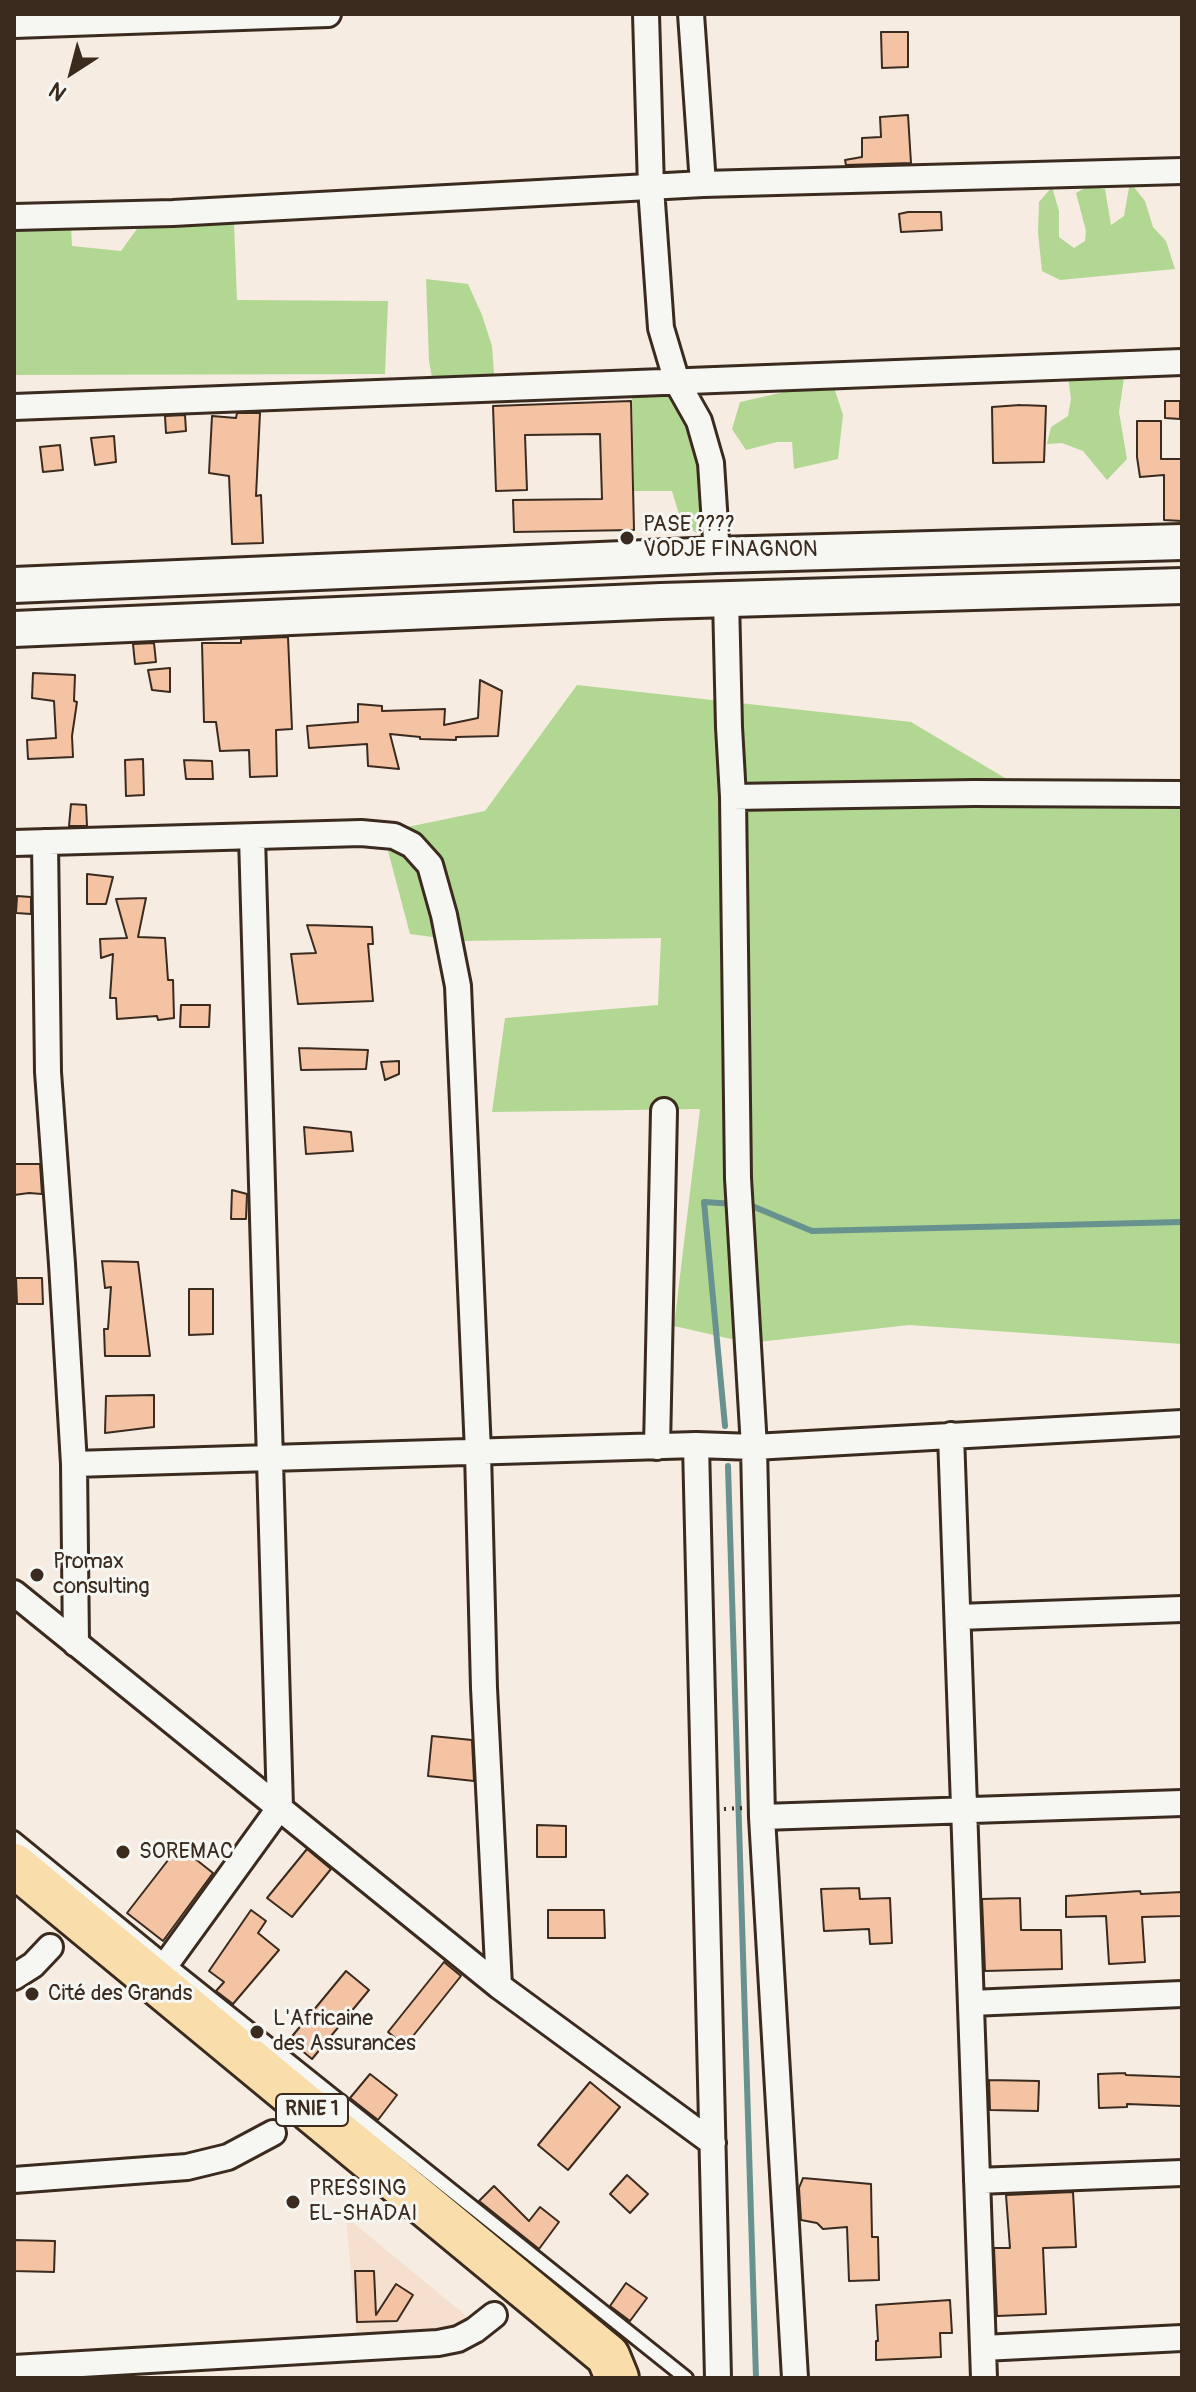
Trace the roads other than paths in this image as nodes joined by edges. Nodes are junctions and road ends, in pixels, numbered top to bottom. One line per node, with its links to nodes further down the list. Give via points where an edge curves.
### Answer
1 (328, 14): 4 (street)
2 (646, 14): 7 (street)
3 (691, 14): 6 (street)
4 (14, 25)
5 (1182, 171): 6 (street)
6 (703, 184): 7 (street)
7 (651, 188): 8 (street); 10 (street, via 661,328)
8 (14, 217)
9 (1182, 362): 10 (street)
10 (677, 382): 11 (street); 13 (street, via 699,421 711,463)
11 (14, 407)
12 (1182, 542): 13 (street)
13 (717, 555): 14 (street)
14 (14, 585)
15 (1182, 586): 16 (street)
16 (726, 599): 17 (street); 19 (street)
17 (14, 629)
18 (1182, 794): 19 (street)
19 (733, 797): 28 (street, via 739,1227)
20 (252, 837): 21 (street); 29 (street, via 394,836 412,845 430,865 458,986); 30 (street)
21 (45, 842): 22 (street); 31 (street, via 48,1072)
22 (14, 843)
23 (664, 1111): 27 (street)
24 (1182, 1423): 25 (street)
25 (951, 1435): 28 (street); 34 (street)
26 (696, 1445): 27 (street); 28 (street); 49 (street)
27 (657, 1447): 29 (street)
28 (754, 1447): 39 (street)
29 (478, 1452): 30 (street); 45 (street)
30 (271, 1457): 31 (street); 37 (street)
31 (74, 1464): 35 (street)
32 (14, 1593): 35 (street)
33 (1182, 1609): 34 (street)
34 (958, 1617): 38 (street)
35 (76, 1644): 37 (street)
36 (1182, 1803): 38 (street)
37 (280, 1807): 43 (street); 45 (street)
38 (964, 1811): 39 (street); 47 (street)
39 (755, 1813): 60 (street)
40 (14, 1838): 43 (lane)
41 (14, 1865): 57 (highway, RNIE 1, via 608,2356)
42 (50, 1947): 44 (street)
43 (167, 1963): 58 (lane)
44 (14, 1977)
45 (499, 1986): 49 (street)
46 (1182, 1994): 47 (street)
47 (971, 2003): 52 (street)
48 (273, 2133): 51 (street, via 228,2157 187,2167)
49 (713, 2143): 59 (street)
50 (1182, 2173): 52 (street)
51 (14, 2180)
52 (977, 2181): 55 (street)
53 (494, 2315): 56 (street, via 458,2339 438,2343)
54 (1182, 2338): 55 (street)
55 (983, 2348): 61 (street)
56 (14, 2368)
57 (617, 2378)
58 (686, 2378)
59 (718, 2378)
60 (795, 2378)
61 (984, 2378)

